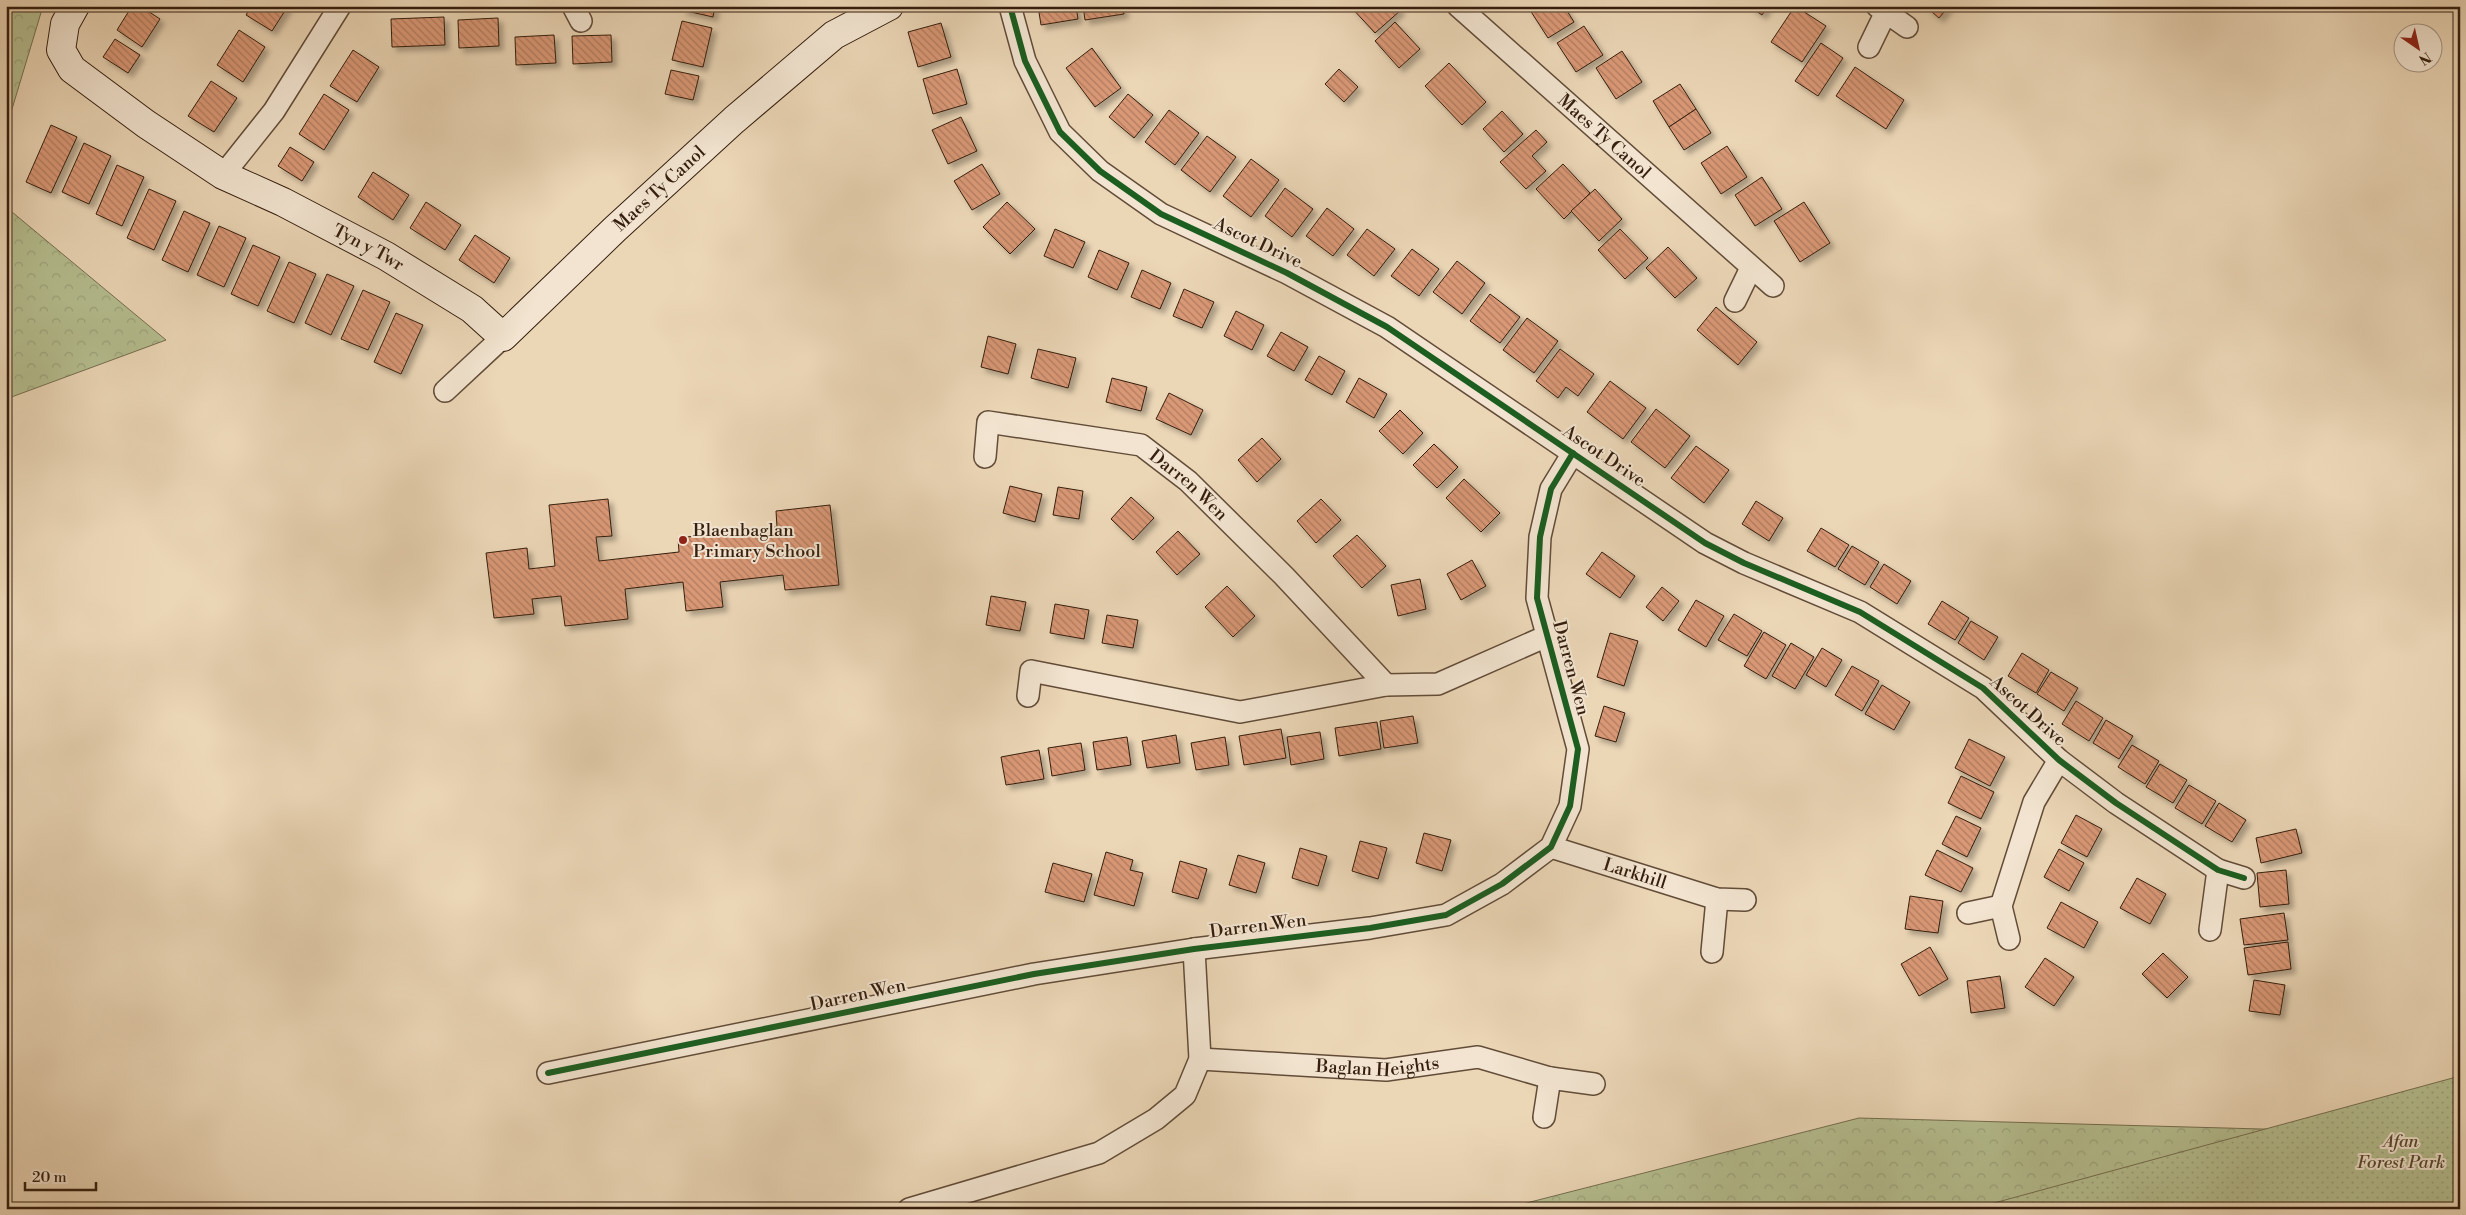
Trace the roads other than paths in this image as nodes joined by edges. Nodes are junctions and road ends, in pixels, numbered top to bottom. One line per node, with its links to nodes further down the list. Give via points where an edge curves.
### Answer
1 (75, 6): 9 (street, Tyn y Twr, via 65,24 61,50 72,69)
2 (340, 6): 9 (street, via 274,111)
3 (888, 6): 13 (street, Maes Ty Canol, via 834,35 770,90 615,229)
4 (1010, 6): 15 (street, Ascot Drive, via 1025,61 1060,132 1100,171 1161,214 1287,273 1387,327)
5 (1458, 6): 10 (street, Maes Ty Canol)
6 (1881, 10): 7 (street); 8 (street)
7 (1907, 27)
8 (1869, 47)
9 (223, 175): 13 (street, Tyn y Twr, via 283,202 386,256 472,309)
10 (1751, 268): 11 (street, Maes Ty Canol); 12 (street)
11 (1774, 286)
12 (1735, 301)
13 (503, 337): 14 (street, Maes Ty Canol)
14 (445, 391)
15 (1573, 453): 17 (street, Darren Wen, via 1551,489 1540,537 1537,598); 20 (street, Ascot Drive, via 1705,543 1860,612 1983,688)
16 (985, 457): 18 (street, Darren Wen, via 988,422 1141,445 1195,488 1284,576)
17 (1547, 636): 18 (street, Darren Wen, via 1438,684); 21 (street, Darren Wen, via 1578,749 1570,806)
18 (1386, 685): 19 (street, Darren Wen, via 1240,712 1031,671)
19 (1028, 696)
20 (2059, 760): 22 (street, Ascot Drive, via 2116,803); 26 (street, Ascot Drive, via 2034,802)
21 (1551, 847): 24 (street, Larkhill); 30 (street, Darren Wen, via 1502,884 1446,915 1370,928)
22 (2218, 870): 23 (street, Ascot Drive); 28 (street)
23 (2244, 878)
24 (1717, 898): 25 (street, Larkhill); 31 (street)
25 (1746, 900)
26 (2001, 906): 27 (street); 29 (street)
27 (1968, 913)
28 (2210, 930)
29 (2009, 939)
30 (1194, 949): 32 (street); 33 (street, Darren Wen, via 1034,974)
31 (1712, 952)
32 (1200, 1058): 34 (street, Baglan Heights, via 1386,1070 1478,1057); 37 (street, via 1185,1095 1156,1119 1099,1153)
33 (548, 1074)
34 (1550, 1078): 35 (street, Baglan Heights); 36 (street)
35 (1594, 1084)
36 (1544, 1117)
37 (908, 1209)

